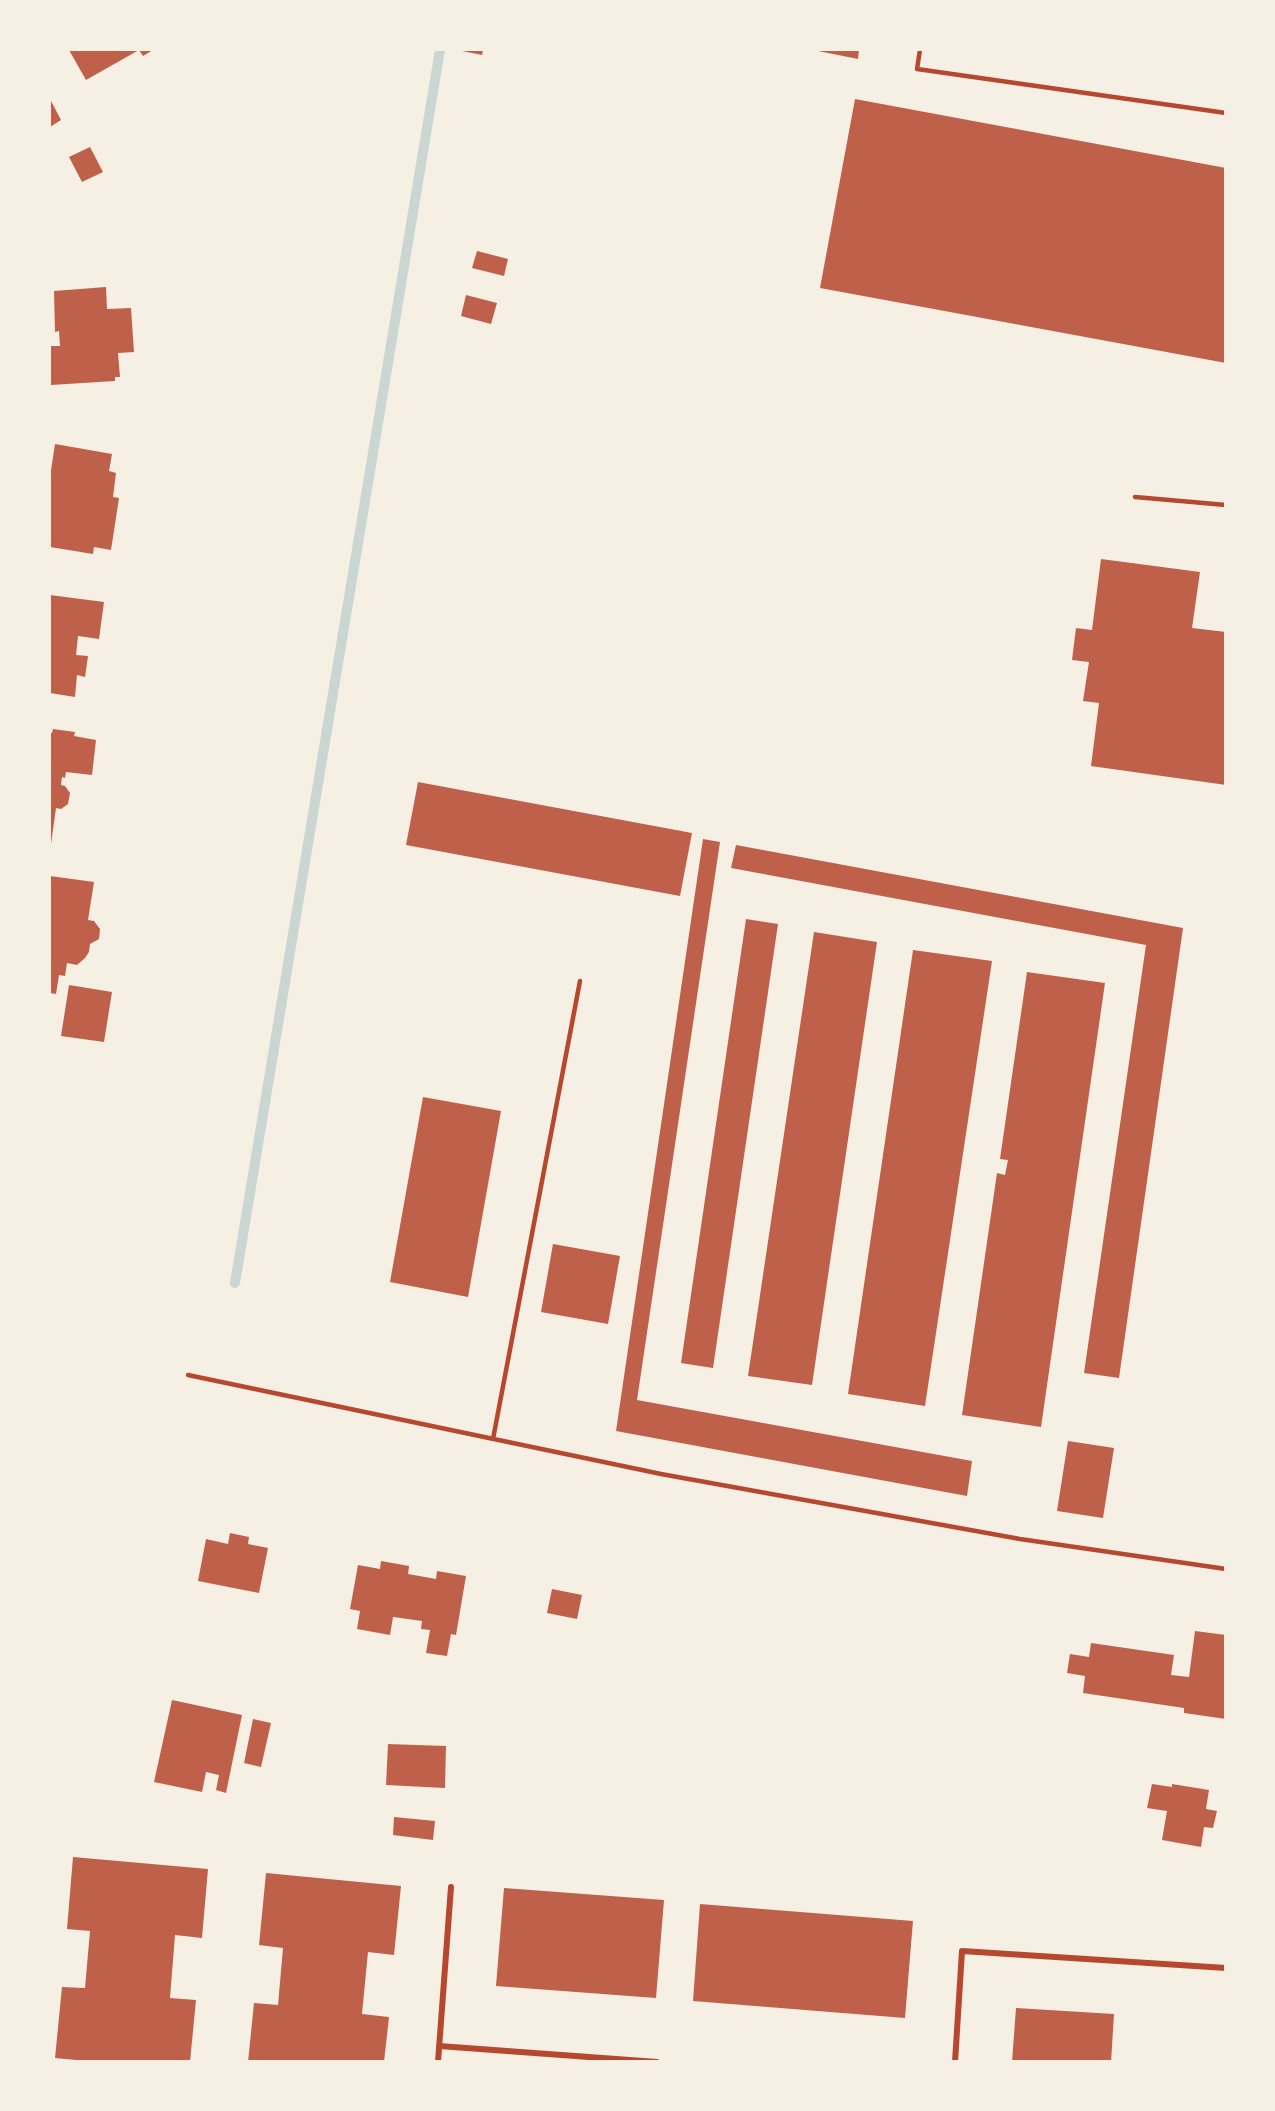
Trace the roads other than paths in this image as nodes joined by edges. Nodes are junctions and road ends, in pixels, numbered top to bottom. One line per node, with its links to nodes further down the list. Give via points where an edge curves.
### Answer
1 (920, 50): 2 (lane, via 917,69)
2 (1226, 113)
3 (1134, 496): 4 (lane)
4 (1226, 505)
5 (580, 981): 7 (lane)
6 (188, 1375): 7 (lane)
7 (493, 1439): 8 (lane, via 661,1474 1020,1539)
8 (1226, 1569)
9 (451, 1887): 11 (street)
10 (1226, 1968): 14 (street, via 962,1951)
11 (439, 2046): 12 (street); 13 (street)
12 (438, 2061)
13 (657, 2061)
14 (954, 2061)

